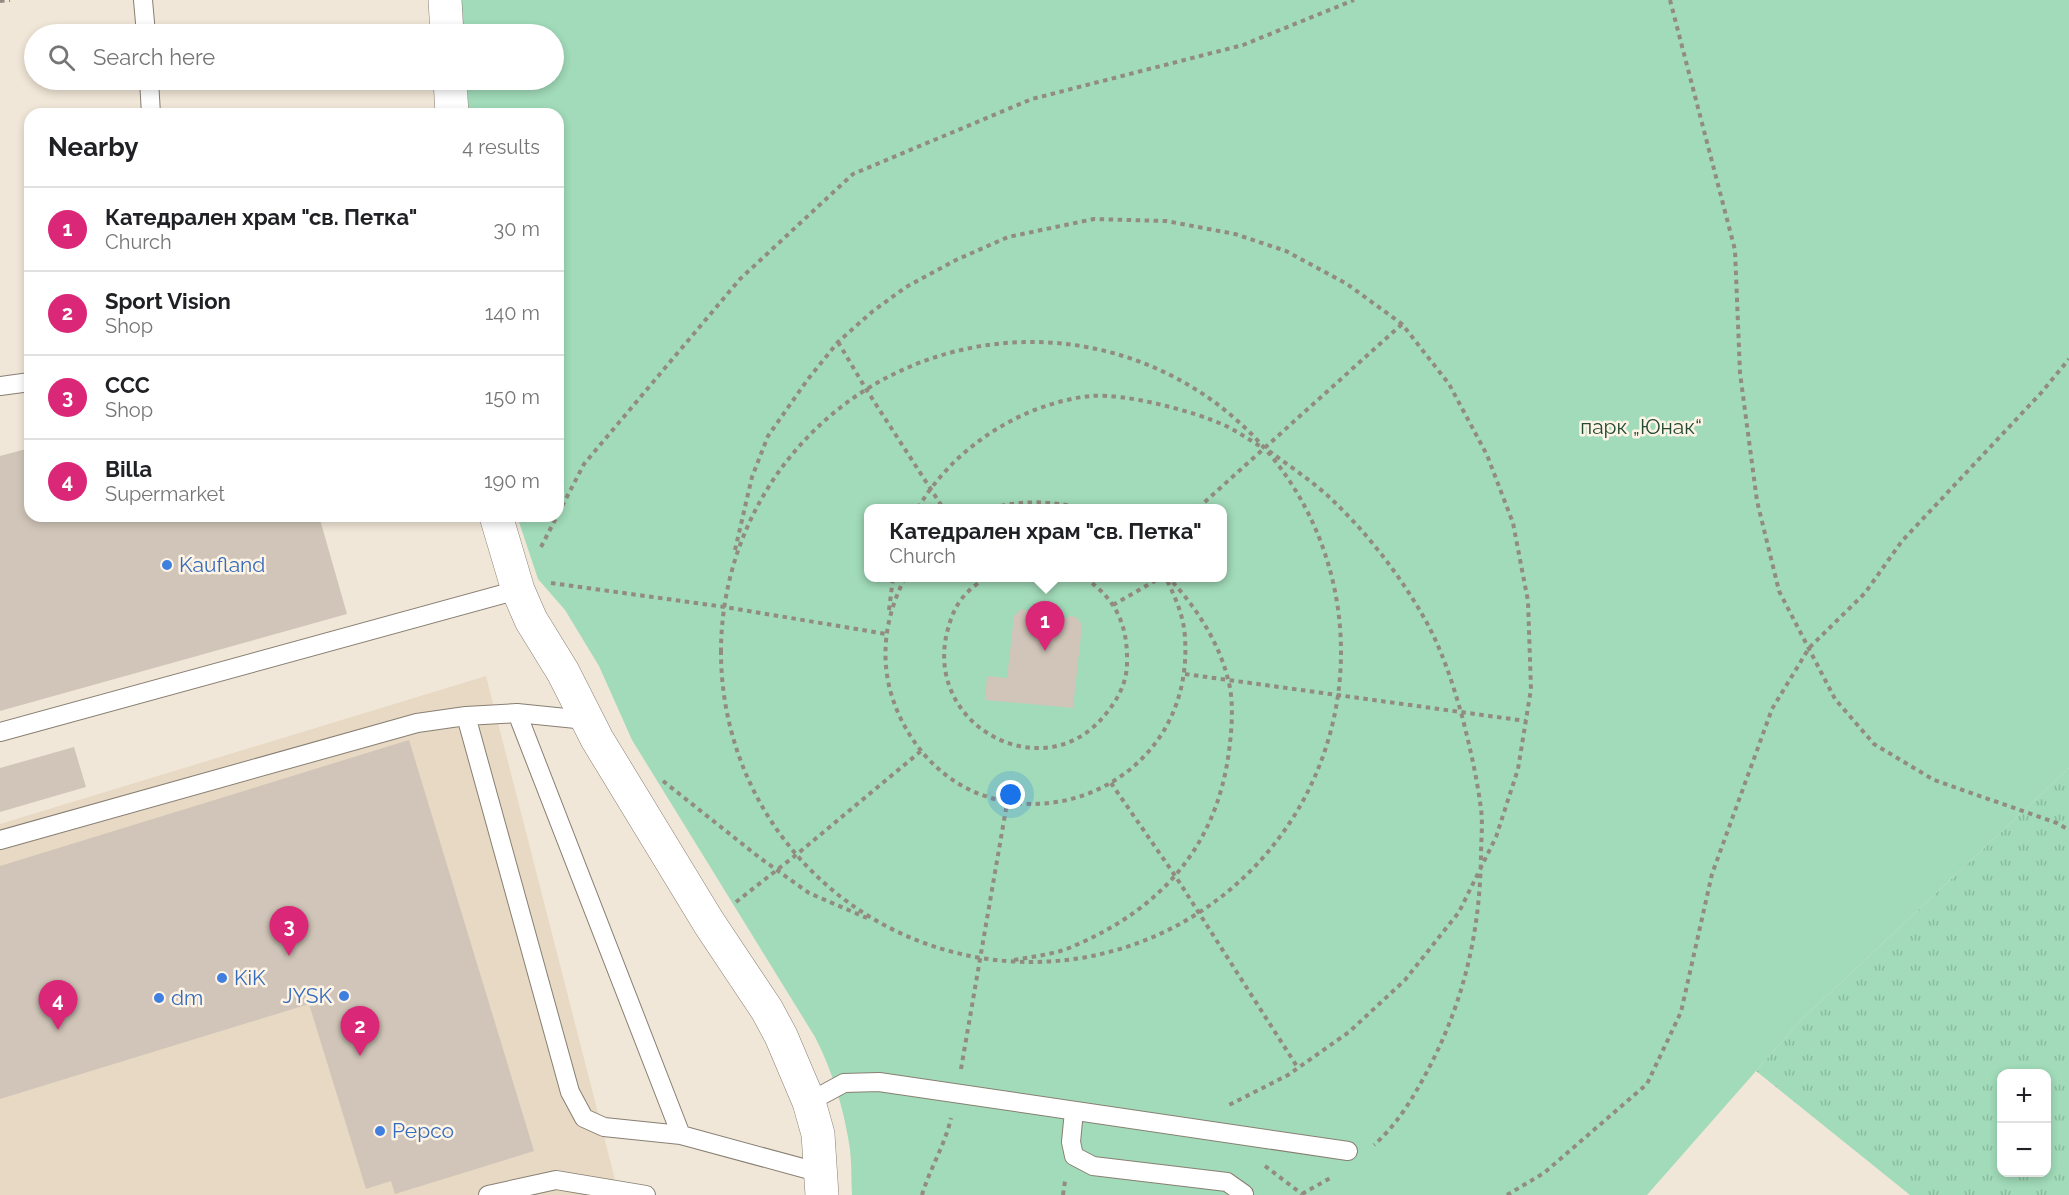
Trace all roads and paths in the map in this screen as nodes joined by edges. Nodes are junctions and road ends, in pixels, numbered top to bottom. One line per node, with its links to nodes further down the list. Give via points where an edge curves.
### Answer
1 (10, 0): 6 (path)
2 (143, 0): 7 (lane)
3 (445, 0): 8 (street)
4 (1354, 0): 21 (path, via 1243,45 1032,99 853,174 740,279 584,464)
5 (1670, 0): 41 (path, via 1735,250 1740,373 1757,501 1779,591)
6 (0, 1)
7 (145, 24)
8 (446, 24)
9 (150, 90): 11 (lane)
10 (451, 90): 12 (street)
11 (151, 108)
12 (452, 108)
13 (1402, 324): 14 (path, via 1347,284 1286,251 1234,234 1166,221 1094,219 1008,237 956,260 906,287); 19 (path); 49 (path, via 1449,384 1487,455 1513,523 1528,601 1531,689)
14 (838, 342): 18 (path); 28 (path, via 768,436 752,477)
15 (2069, 359): 41 (path, via 1902,541 1865,593)
16 (24, 383): 17 (lane)
17 (0, 386)
18 (866, 389): 19 (path, via 932,357 967,348 1003,342 1076,344 1113,352 1180,379 1240,422); 20 (path); 28 (path, via 808,436 784,464)
19 (1265, 449): 20 (path, via 1225,425 1180,410 1138,400 1092,396 1042,407 995,429 958,456); 26 (path); 44 (path, via 1307,511 1322,546 1339,619); 45 (path, via 1326,494 1397,576 1432,634)
20 (931, 489): 22 (path); 23 (path)
21 (564, 502)
22 (921, 504)
23 (940, 504)
24 (1008, 504): 25 (path)
25 (1063, 504)
26 (1203, 504)
27 (498, 522): 36 (street)
28 (732, 559): 38 (path)
29 (893, 582): 39 (path)
30 (903, 582): 39 (path)
31 (980, 582): 37 (path, via 964,596 949,622 943,652 946,682 960,710 982,732 1010,745 1041,748 1071,742 1097,725 1117,701 1127,672 1127,641)
32 (1091, 582): 37 (path)
33 (1153, 582): 37 (path)
34 (1170, 582): 42 (path, via 1185,636)
35 (1172, 582): 43 (path, via 1212,636)
36 (518, 590): 38 (path, via 551,583); 48 (street); 50 (lane)
37 (1113, 605)
38 (725, 607): 40 (path); 57 (path, via 721,648 729,723 755,793)
39 (888, 620): 40 (path)
40 (886, 634): 51 (path, via 888,684 895,708)
41 (1809, 648): 55 (path, via 1835,699 1874,744 1934,780); 81 (path, via 1772,709 1712,874 1682,1012 1647,1084 1544,1173)
42 (1185, 674): 43 (path); 53 (path, via 1162,735 1130,770)
43 (1229, 680): 44 (path); 60 (path, via 1232,727 1226,775 1210,821)
44 (1338, 694): 45 (path); 61 (path, via 1318,768 1302,802 1257,864)
45 (1461, 712): 49 (path); 58 (path, via 1482,812)
46 (518, 713): 47 (lane); 48 (lane); 71 (lane)
47 (466, 716): 56 (lane, via 417,723); 71 (lane, via 570,1092 584,1118 604,1127)
48 (586, 720): 62 (street)
49 (1526, 721): 58 (path, via 1518,769 1496,837)
50 (0, 732)
51 (921, 751): 54 (path, via 955,781); 57 (path)
52 (661, 779): 59 (path)
53 (1111, 783): 54 (path, via 1093,793 1055,803); 60 (path)
54 (1007, 803): 64 (path)
55 (2069, 830)
56 (0, 840)
57 (796, 855): 59 (path); 63 (path, via 849,904)
58 (1481, 867): 66 (path, via 1458,912 1405,980 1349,1032); 72 (path, via 1471,954 1457,1006 1415,1094 1383,1137)
59 (778, 870): 62 (path); 63 (path, via 809,893)
60 (1176, 877): 61 (path); 65 (path, via 1150,901 1084,942)
61 (1199, 913): 65 (path, via 1164,933 1125,948 1045,962); 66 (path)
62 (709, 923): 68 (street, via 767,1010)
63 (879, 923): 64 (path, via 920,942)
64 (981, 959): 65 (path); 67 (path)
65 (1005, 962)
66 (1298, 1068): 69 (path)
67 (957, 1094): 68 (lane, via 897,1084 844,1083); 70 (lane); 80 (path, via 947,1136)
68 (809, 1102): 75 (street, via 818,1134)
69 (1223, 1107)
70 (1074, 1111): 73 (lane); 76 (lane, via 1074,1156 1093,1166 1227,1182)
71 (681, 1135): 75 (lane)
72 (1368, 1150)
73 (1348, 1151)
74 (1336, 1174): 77 (path)
75 (822, 1184)
76 (1244, 1194)
77 (1302, 1194)
78 (488, 1195): 79 (lane, via 556,1180)
79 (646, 1195)
80 (921, 1195)
81 (1507, 1195)

